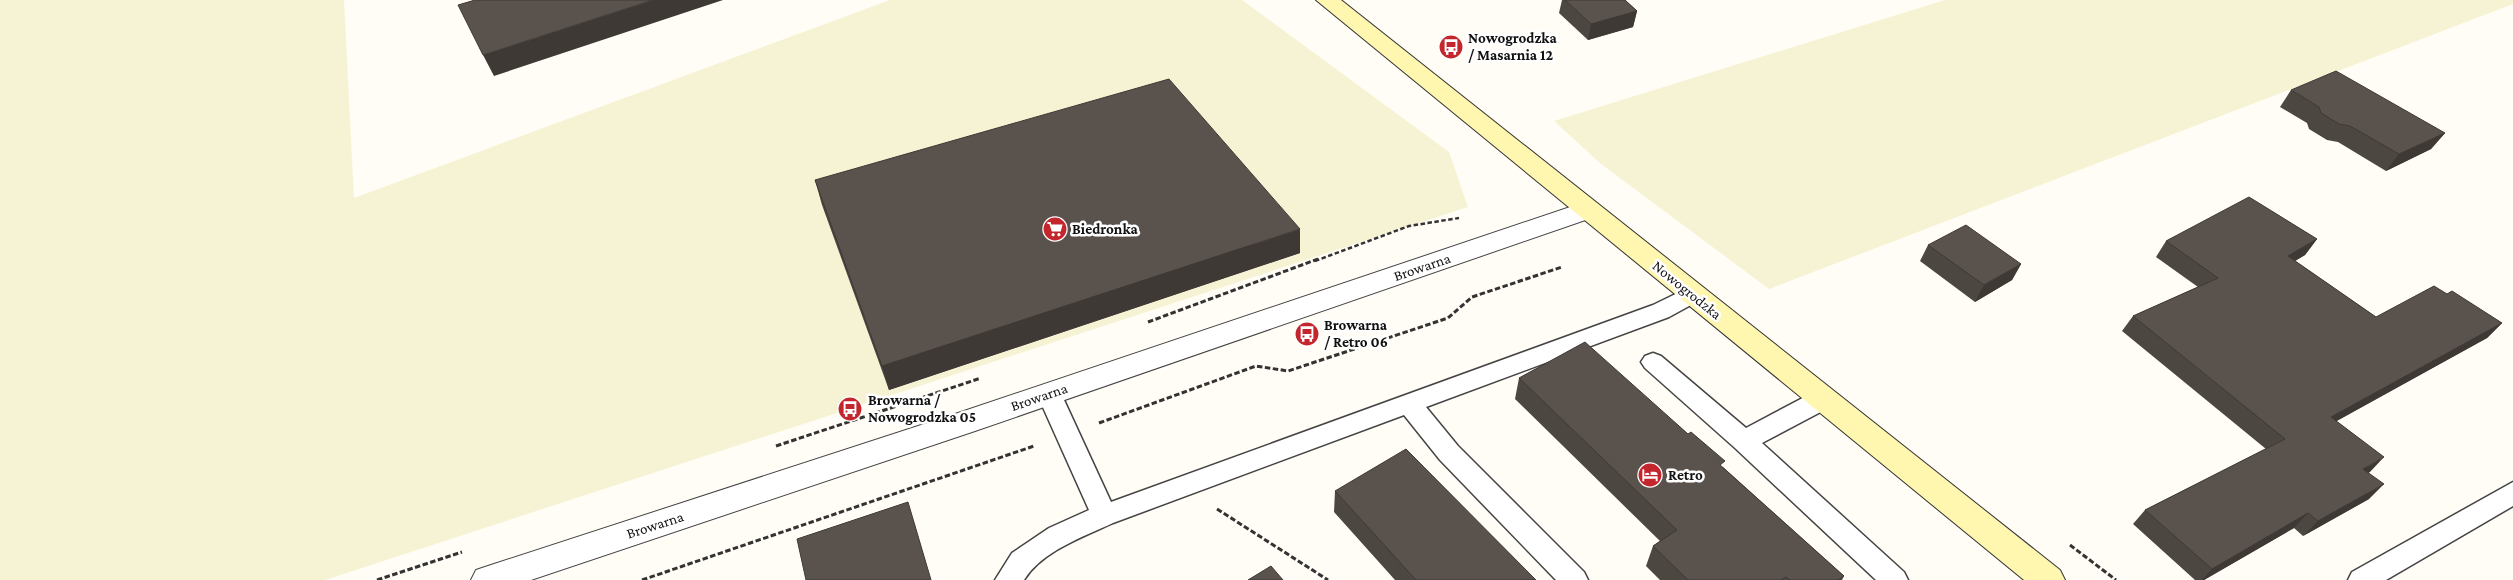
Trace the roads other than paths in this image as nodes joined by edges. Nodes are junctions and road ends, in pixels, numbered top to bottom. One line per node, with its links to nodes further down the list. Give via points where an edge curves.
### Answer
1 (1327, 0): 2 (main road, Nowogrodzka)
2 (1588, 210): 3 (main road, Nowogrodzka); 5 (street, Browarna)
3 (1692, 294): 6 (main road, Nowogrodzka); 7 (lane, via 1661,311)
4 (1653, 362): 8 (lane)
5 (1049, 394): 10 (lane); 11 (street, Browarna)
6 (1822, 399): 8 (lane); 15 (main road, Nowogrodzka)
7 (1408, 403): 10 (lane); 13 (lane, via 1448,453)
8 (1744, 441): 14 (lane)
9 (2513, 494): 16 (lane)
10 (1104, 516): 12 (lane, via 1058,536 1021,561)
11 (488, 580)
12 (1009, 580)
13 (1574, 580)
14 (1894, 580)
15 (2048, 580)
16 (2362, 580)

